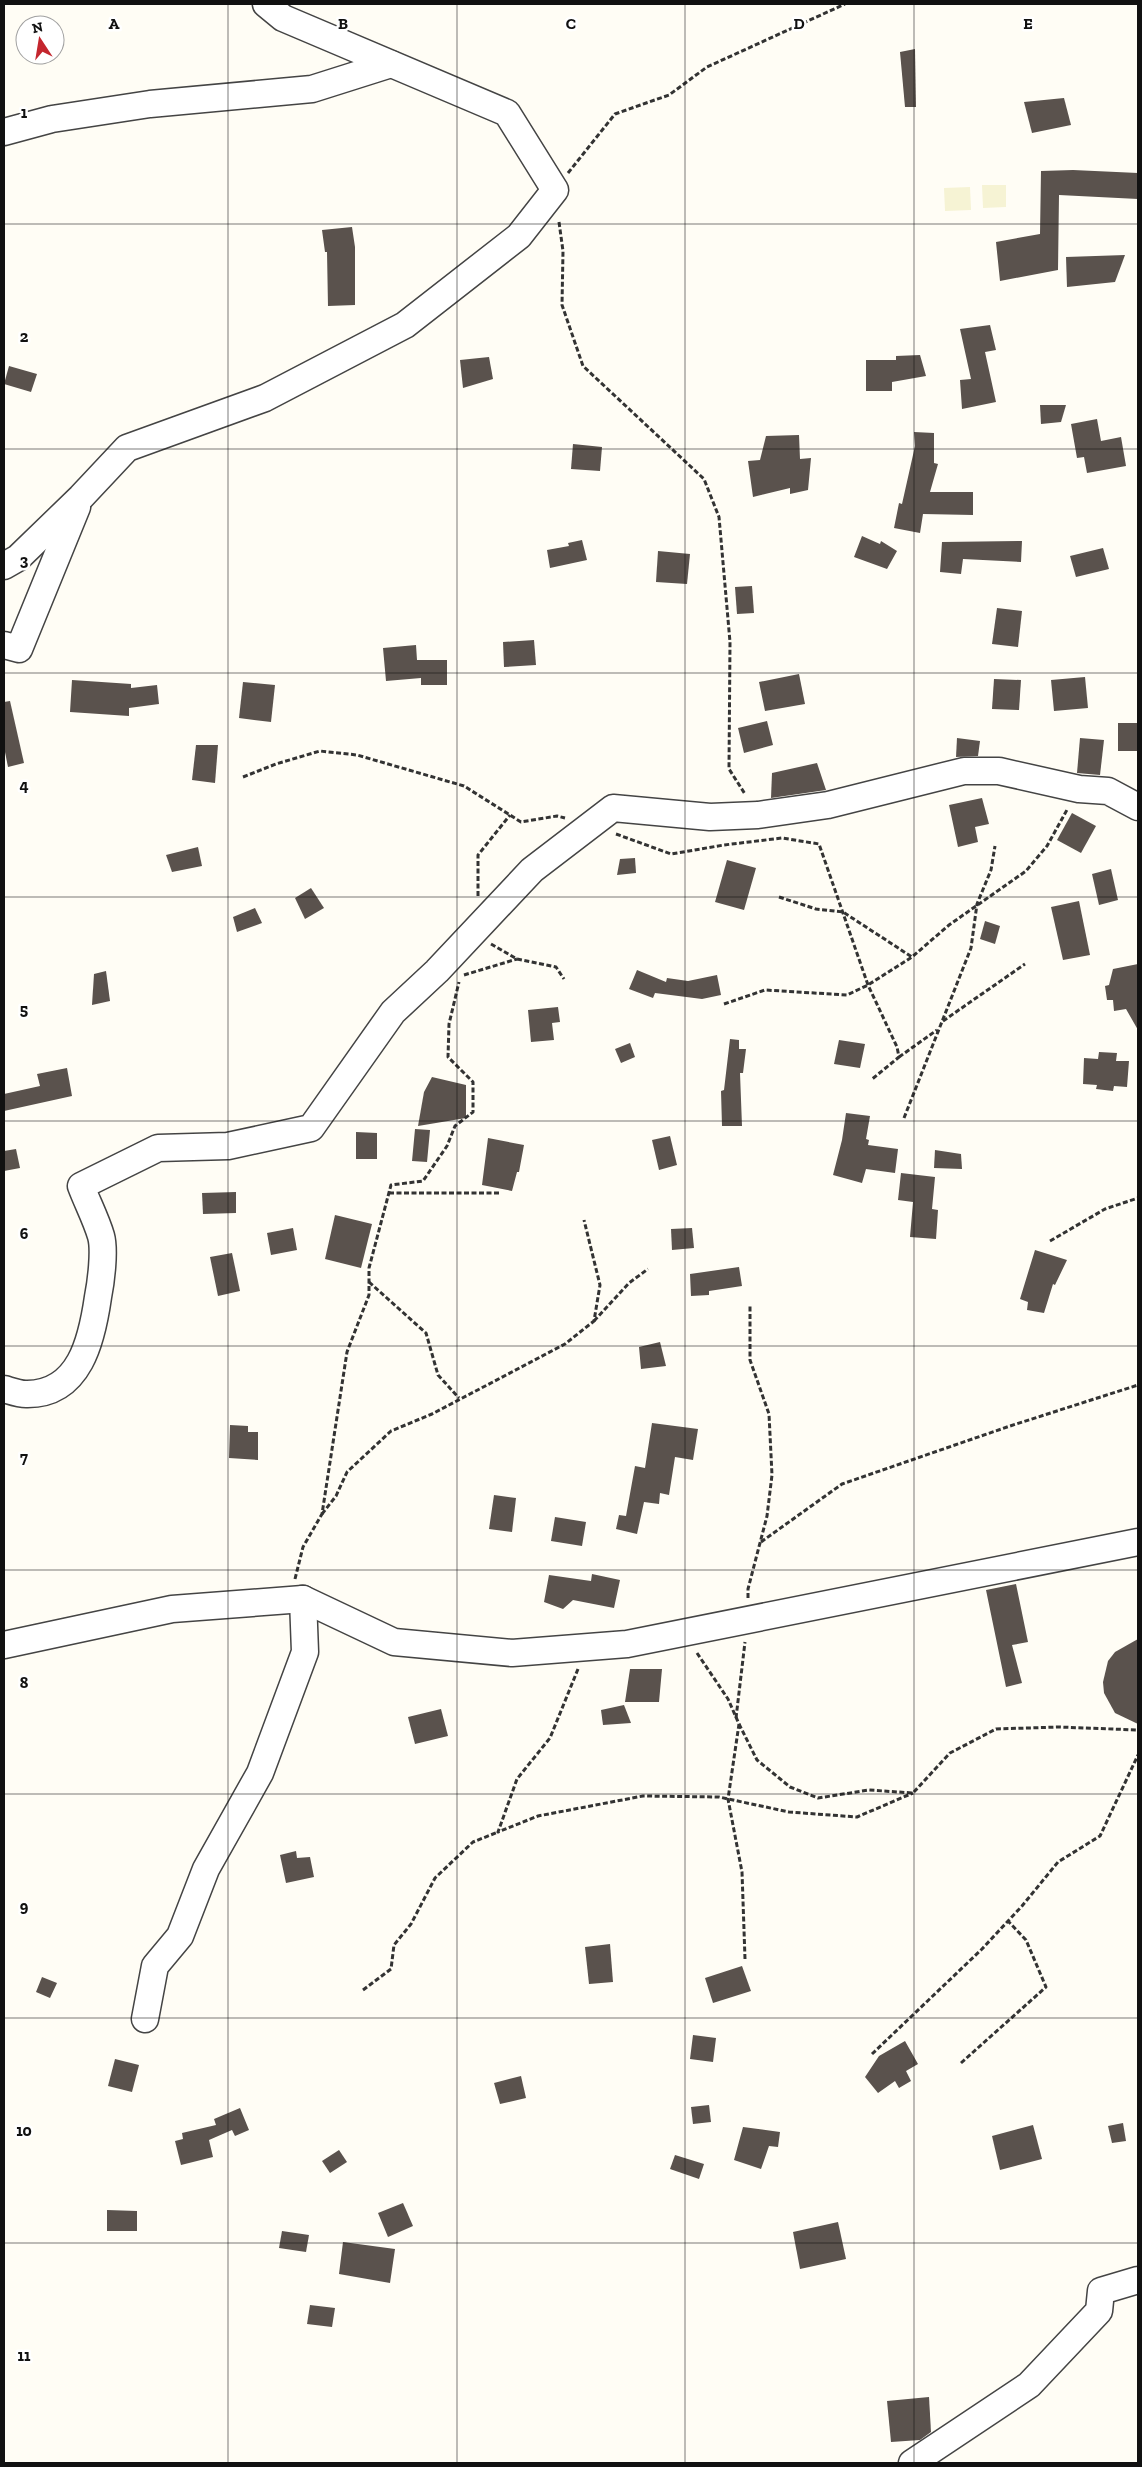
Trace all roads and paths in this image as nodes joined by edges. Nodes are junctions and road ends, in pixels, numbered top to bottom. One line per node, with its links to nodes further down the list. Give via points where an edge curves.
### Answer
1 (266, 4): 3 (street, via 283,18)
2 (845, 4): 5 (path, via 708,67 669,95 615,114)
3 (391, 64): 4 (street, via 312,89 150,104 52,120); 5 (street, via 507,113)
4 (4, 132)
5 (555, 190): 6 (street, via 519,236 405,325 265,398 127,448); 13 (path, via 563,251 562,305 583,366 704,479 719,517 730,642 730,769)
6 (81, 497): 7 (street, via 18,558); 8 (street, via 19,649)
7 (4, 566)
8 (4, 645)
9 (243, 777): 12 (path, via 320,751 357,755 464,786)
10 (1079, 789): 11 (street, via 1108,791); 13 (street, via 999,771 964,771 828,805); 17 (path, via 1047,846 1026,871)
11 (1138, 807)
12 (510, 815): 14 (path, via 521,822 557,816); 19 (path, via 478,855 477,886)
13 (758, 815): 14 (street, via 710,817 612,808)
14 (591, 824): 18 (path, via 670,854 782,838 819,844); 19 (street, via 532,870)
15 (995, 846): 17 (path, via 991,870)
16 (780, 898): 18 (path, via 816,909)
17 (977, 904): 20 (path); 28 (path, via 972,948)
18 (843, 912): 20 (path); 26 (path)
19 (482, 923): 21 (path, via 484,940); 42 (street, via 393,1012 312,1128 228,1146 158,1148 81,1186 101,1237 100,1285 93,1331 78,1369 66,1380 47,1391 26,1394)
20 (912, 957): 26 (path)
21 (517, 959): 24 (path); 25 (path, via 556,967)
22 (1025, 964): 28 (path)
23 (465, 968): 24 (path)
24 (462, 976): 33 (path, via 449,1024 448,1057 473,1082 473,1112 455,1126 447,1146 423,1181 391,1185)
25 (564, 979)
26 (868, 985): 27 (path, via 847,995 765,990); 29 (path)
27 (724, 1004)
28 (942, 1022): 29 (path, via 936,1031); 31 (path)
29 (899, 1057): 30 (path)
30 (872, 1080)
31 (904, 1118)
32 (500, 1193): 33 (path)
33 (389, 1194): 38 (path, via 369,1268)
34 (1138, 1198): 36 (path, via 1105,1209)
35 (584, 1220): 40 (path, via 600,1285)
36 (1050, 1241)
37 (648, 1269): 40 (path, via 629,1283)
38 (369, 1282): 43 (path, via 426,1333 438,1375); 44 (path, via 369,1295 348,1352)
39 (750, 1304): 45 (path, via 750,1360 769,1414 772,1475)
40 (594, 1321): 43 (path, via 565,1344)
41 (1138, 1385): 45 (path, via 842,1484)
42 (4, 1389)
43 (459, 1399): 44 (path, via 391,1431 347,1472 336,1496)
44 (322, 1514): 47 (path, via 303,1547 294,1580)
45 (760, 1542): 48 (path, via 748,1589)
46 (1138, 1542): 48 (street)
47 (303, 1599): 50 (street, via 172,1609); 51 (street, via 394,1642 512,1653); 62 (street, via 305,1652 260,1773 206,1868 180,1936 156,1966)
48 (747, 1620): 49 (street); 52 (path)
49 (686, 1632): 51 (street, via 627,1644); 52 (path, via 706,1669 728,1699)
50 (4, 1645)
51 (586, 1647): 58 (path, via 550,1738 516,1779)
52 (736, 1718): 53 (path)
53 (739, 1724): 56 (path, via 756,1760 790,1787 818,1798 868,1790); 57 (path)
54 (1138, 1730): 56 (path, via 996,1729 950,1753)
55 (1138, 1755): 59 (path, via 1100,1836 1058,1862)
56 (913, 1793): 57 (path, via 857,1817 789,1812)
57 (728, 1799): 58 (path, via 643,1796 538,1816); 60 (path, via 742,1872)
58 (498, 1832): 61 (path, via 473,1842 435,1878 411,1924 394,1945 391,1969)
59 (1008, 1921): 63 (path); 64 (path, via 1026,1940 1046,1987)
60 (745, 1959)
61 (363, 1990)
62 (146, 2019)
63 (872, 2054)
64 (961, 2063)
65 (1138, 2280): 66 (street, via 1101,2290 1099,2311 1028,2385)
66 (912, 2463)

